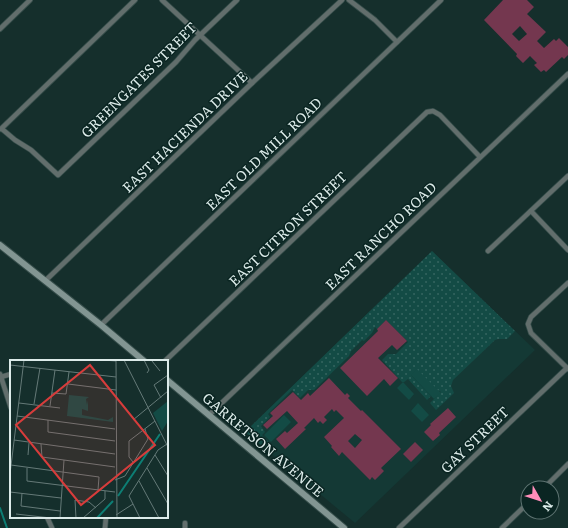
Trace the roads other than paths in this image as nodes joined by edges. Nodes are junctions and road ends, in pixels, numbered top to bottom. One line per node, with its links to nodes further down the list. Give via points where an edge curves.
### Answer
1 (30, 0): 8 (street)
2 (135, 0): 13 (street)
3 (162, 0): 9 (street)
4 (237, 0): 9 (street, GREENGATES STREET)
5 (342, 0): 12 (street, EAST HACIENDA DRIVE)
6 (349, 0): 10 (street, via 375,20)
7 (442, 0): 10 (street, EAST OLD MILL ROAD)
8 (0, 29)
9 (200, 35): 12 (street); 13 (street, GREENGATES STREET, via 176,62 58,175 31,150)
10 (397, 42): 22 (street, EAST OLD MILL ROAD)
11 (568, 74): 14 (street, EAST RANCHO ROAD)
12 (252, 83): 20 (street, EAST HACIENDA DRIVE)
13 (1, 130)
14 (480, 157): 24 (street, EAST CITRON STREET, via 440,115 433,111 427,112); 30 (street, EAST RANCHO ROAD)
15 (568, 176): 16 (street)
16 (531, 211): 18 (street); 19 (street)
17 (0, 245): 20 (street)
18 (568, 250)
19 (488, 251)
20 (45, 281): 22 (street)
21 (568, 283): 25 (street, via 531,317 528,324 531,333)
22 (101, 325): 23 (street)
23 (143, 360)
24 (166, 360)
25 (567, 368): 39 (street, GAY STREET)
26 (10, 374): 27 (street)
27 (0, 376): 29 (street)
28 (168, 381): 30 (street, GARRETSON AVENUE)
29 (10, 405)
30 (209, 415): 38 (street, GARRETSON AVENUE)
31 (568, 464): 32 (street)
32 (552, 480)
33 (520, 511): 40 (street)
34 (47, 518): 36 (street)
35 (106, 518): 37 (street)
36 (52, 528)
37 (105, 528)
38 (344, 528)
39 (399, 528)
40 (502, 528)

